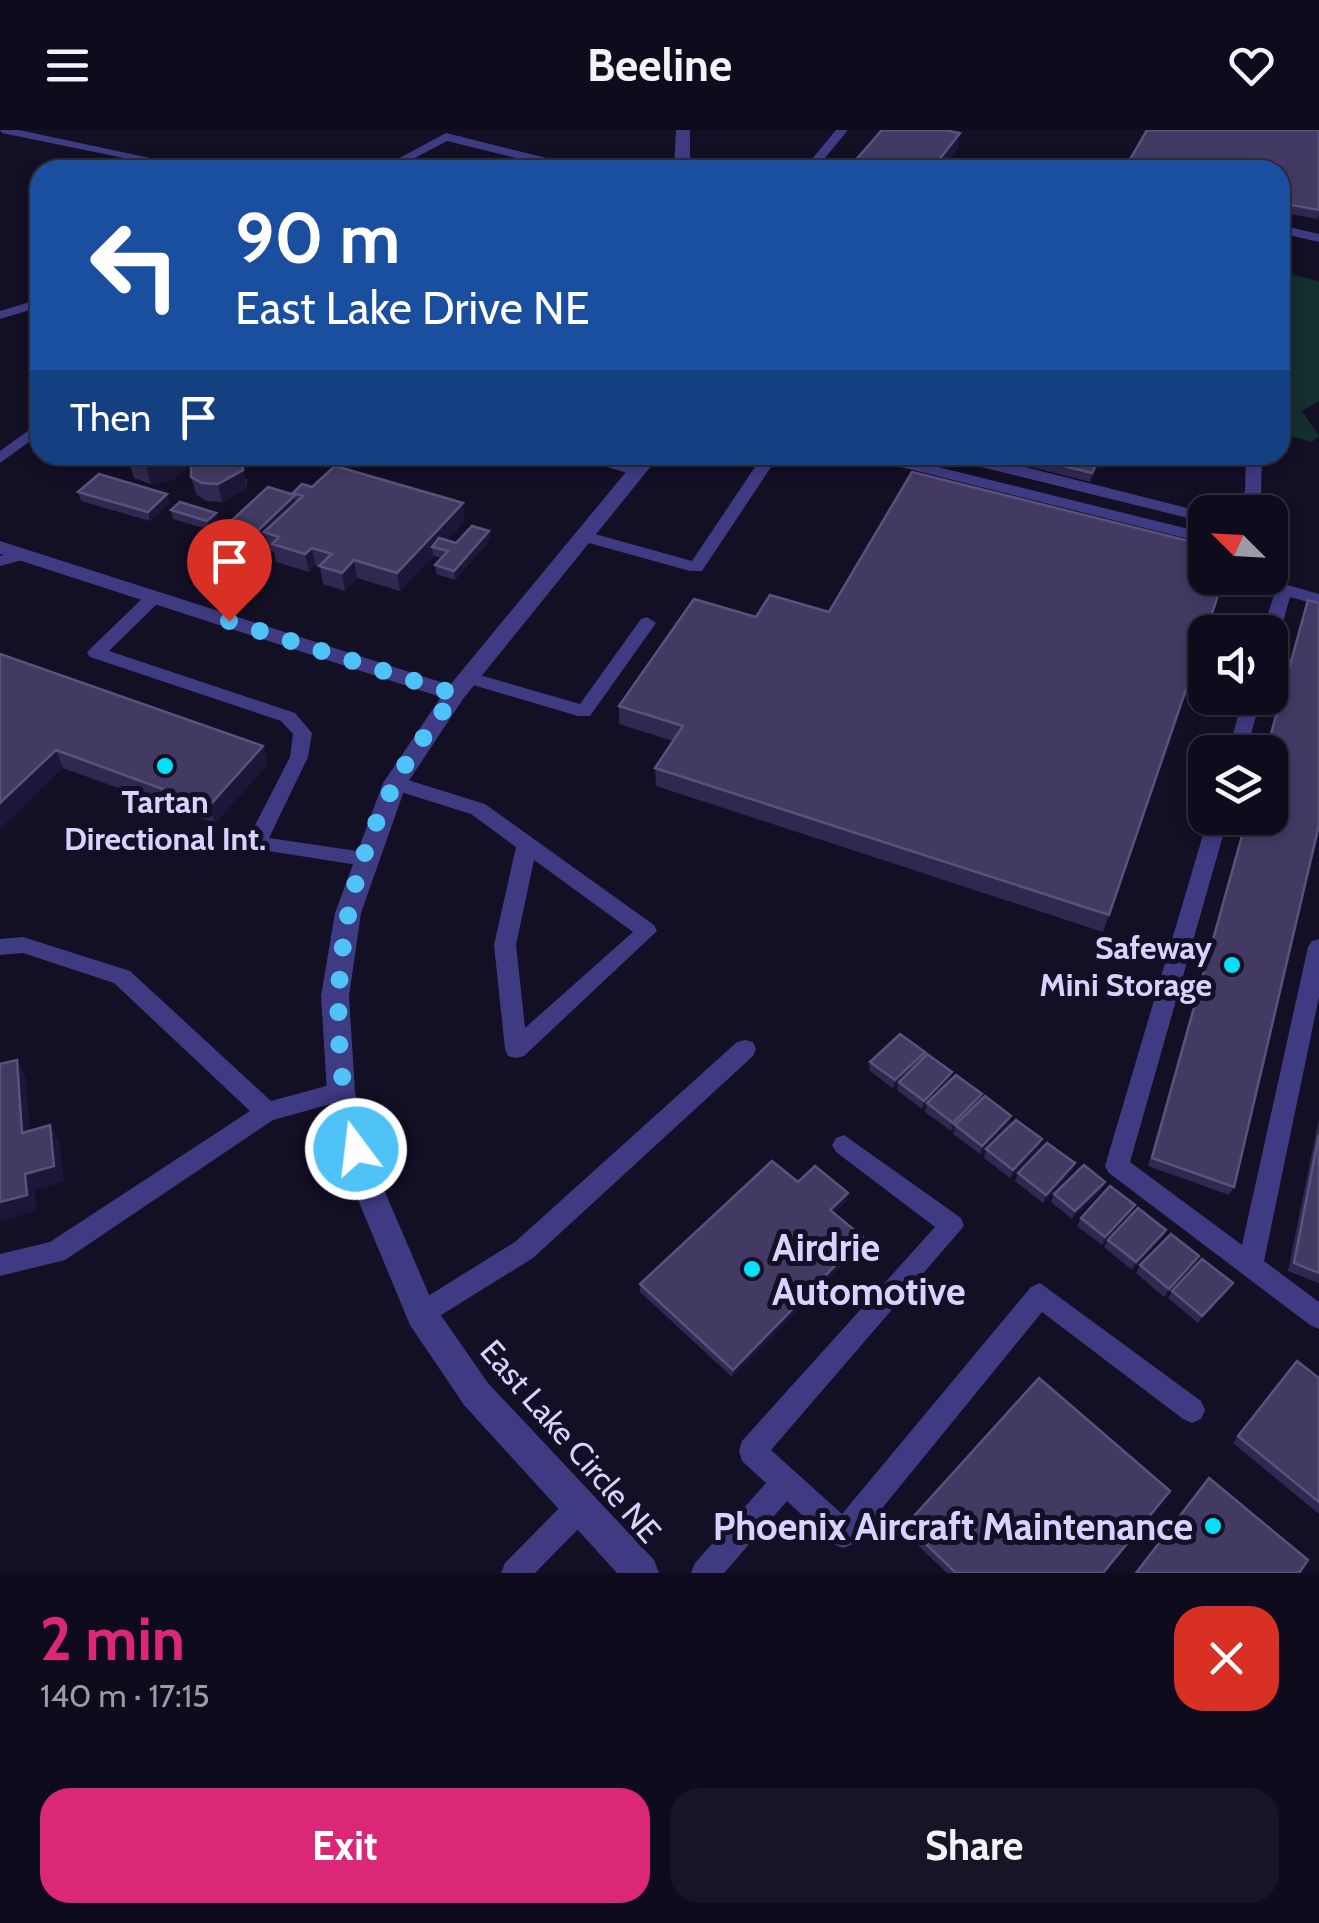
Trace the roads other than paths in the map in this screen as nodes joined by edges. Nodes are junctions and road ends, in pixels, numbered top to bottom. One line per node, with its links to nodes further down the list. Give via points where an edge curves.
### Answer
1 (2, 130): 5 (lane)
2 (683, 130): 8 (street)
3 (842, 130): 9 (lane)
4 (451, 133): 6 (lane); 7 (lane)
5 (150, 160)
6 (401, 160)
7 (545, 160)
8 (682, 160)
9 (817, 160)
10 (1290, 231): 11 (lane)
11 (1319, 238)
12 (30, 306): 13 (lane)
13 (0, 315)
14 (30, 434): 15 (lane)
15 (0, 458)
16 (641, 465): 22 (street, East Lake Circle NE)
17 (767, 465): 22 (lane, via 696,567)
18 (910, 465): 21 (lane)
19 (990, 465): 20 (lane, via 1196,515 1253,496)
20 (1254, 465)
21 (1188, 534)
22 (584, 536): 30 (street, East Lake Circle NE)
23 (0, 547): 24 (street)
24 (24, 554): 25 (lane); 26 (street)
25 (0, 561)
26 (154, 597): 30 (street); 34 (lane, via 96,653 288,717 303,733 299,757 256,844)
27 (1319, 600): 28 (lane, via 1284,589)
28 (1276, 615)
29 (647, 623): 30 (lane, via 584,712)
30 (462, 686): 31 (street, East Lake Circle NE)
31 (395, 783): 33 (lane, via 478,809); 34 (street, East Lake Circle NE)
32 (1213, 835): 42 (lane, via 1118,1166)
33 (526, 844): 33 (lane, via 647,931 516,1048 505,946)
34 (364, 858): 38 (street, East Lake Circle NE, via 335,996)
35 (1319, 946): 42 (lane)
36 (0, 947): 39 (lane, via 23,945 122,976)
37 (745, 1049): 43 (lane, via 524,1250)
38 (341, 1092): 39 (lane); 43 (street, East Lake Circle NE, via 364,1178)
39 (268, 1112): 41 (lane, via 56,1252)
40 (844, 1145): 46 (lane, via 952,1226 752,1451)
41 (0, 1265)
42 (1250, 1266): 44 (lane)
43 (421, 1314): 47 (street, East Lake Circle NE, via 476,1394)
44 (1319, 1318)
45 (1192, 1410): 46 (lane, via 1040,1295 843,1534)
46 (786, 1482): 50 (lane)
47 (578, 1509): 48 (lane); 49 (street, East Lake Circle NE)
48 (515, 1573)
49 (641, 1573)
50 (704, 1573)

